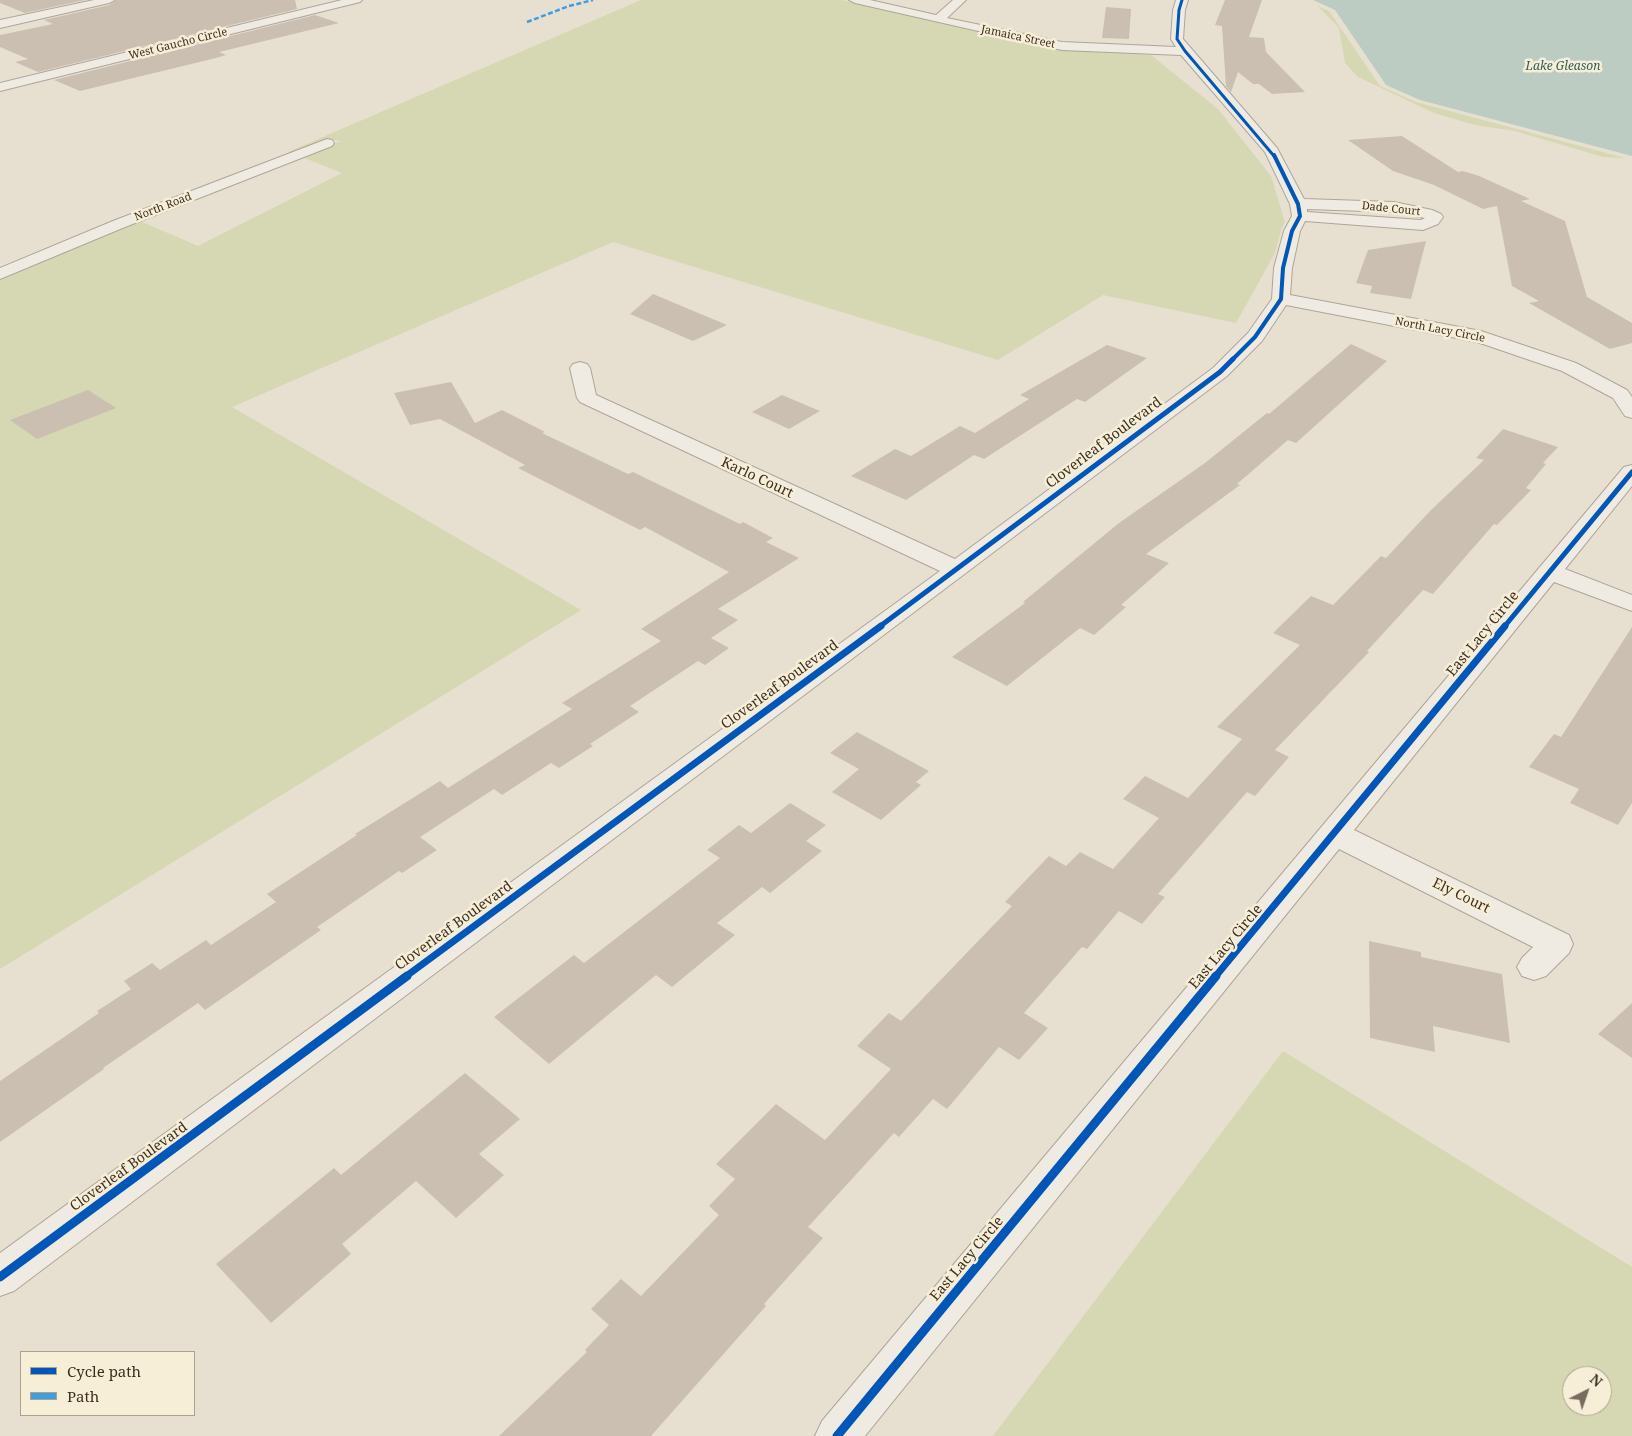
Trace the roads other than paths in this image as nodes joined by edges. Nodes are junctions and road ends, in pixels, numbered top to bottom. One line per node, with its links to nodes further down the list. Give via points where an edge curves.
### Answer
1 (109, 0): 7 (street)
2 (855, 0): 6 (street, Jamaica Street)
3 (960, 0): 6 (street)
4 (1182, 0): 8 (street, via 1177,39)
5 (346, 1): 9 (street, West Gaucho Circle)
6 (938, 19): 8 (street, Jamaica Street, via 1062,46)
7 (0, 24)
8 (1185, 51): 11 (street, via 1272,151)
9 (0, 88)
10 (327, 143): 12 (street, North Road)
11 (1299, 210): 11 (street, Dade Court, via 1423,225 1435,217 1394,207); 13 (street, Cloverleaf Boulevard, via 1284,268)
12 (0, 274)
13 (1281, 300): 15 (street, North Lacy Circle, via 1481,337 1569,367 1620,394); 17 (street, Cloverleaf Boulevard, via 1255,337 1220,372)
14 (580, 368): 17 (street, Karlo Court, via 587,398)
15 (1632, 412)
16 (1632, 472): 18 (street, East Lacy Circle)
17 (956, 569): 22 (street, Cloverleaf Boulevard)
18 (1550, 572): 19 (street); 20 (street, East Lacy Circle)
19 (1632, 604)
20 (1335, 834): 21 (street, Ely Court, via 1557,944); 23 (street, East Lacy Circle)
21 (1534, 967)
22 (0, 1278)
23 (837, 1436)

